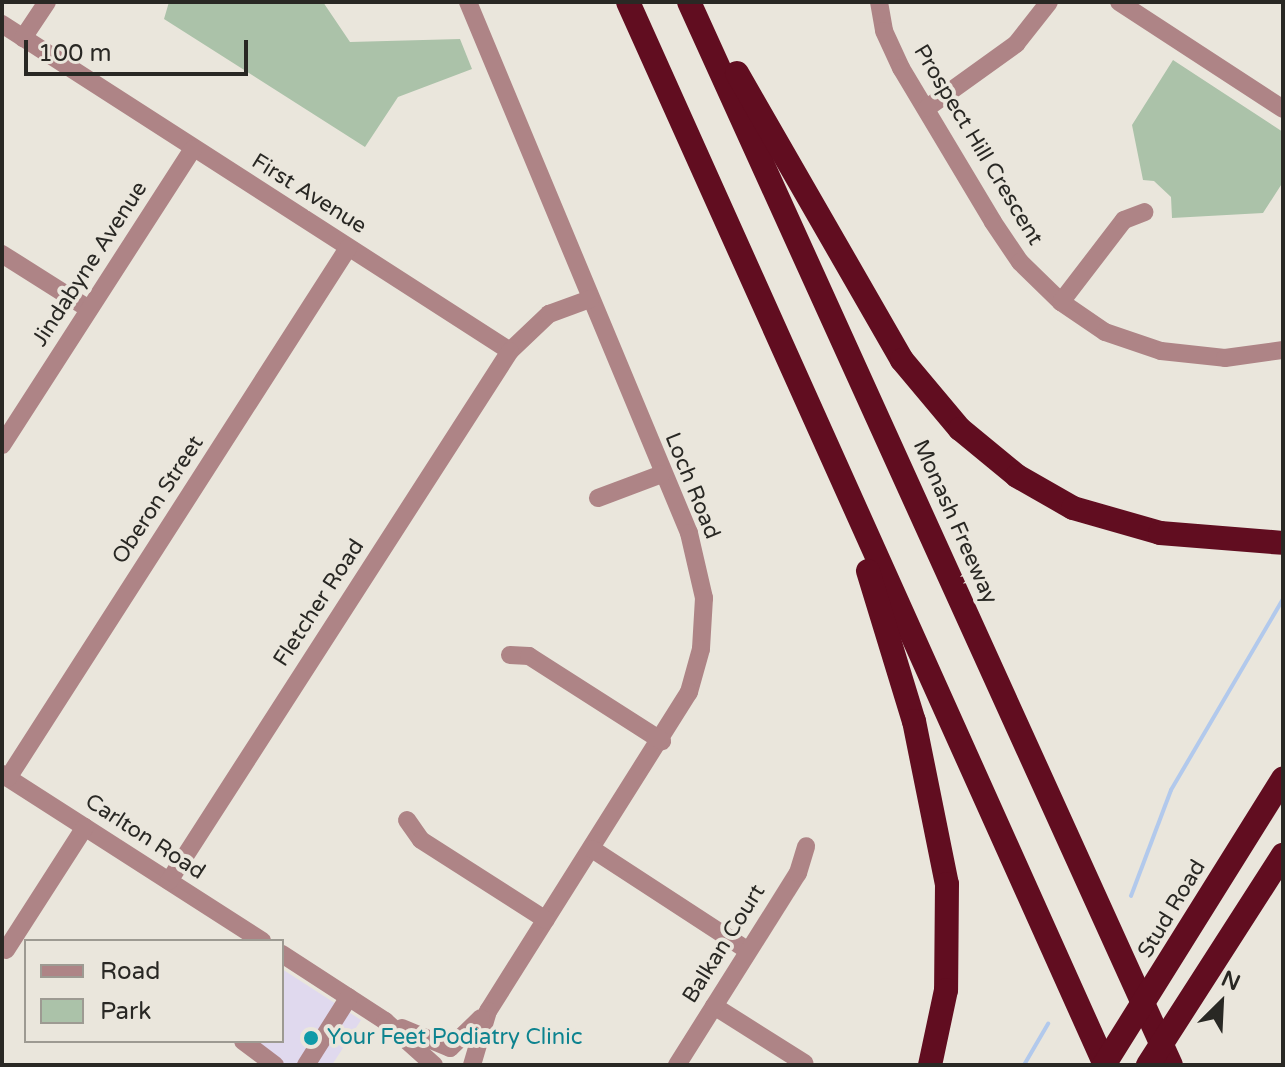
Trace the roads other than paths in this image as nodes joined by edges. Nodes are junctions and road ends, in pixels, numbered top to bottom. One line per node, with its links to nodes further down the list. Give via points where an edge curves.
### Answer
1 (47, 2): 10 (street)
2 (468, 2): 17 (street, Loch Road)
3 (628, 2): 23 (highway)
4 (689, 2): 57 (highway, Monash Freeway)
5 (696, 2): 26 (highway, via 902,360 960,429 1017,476 1073,508 1160,533)
6 (879, 2): 11 (street, Prospect Hill Crescent, via 884,31)
7 (1049, 2): 11 (street, via 1016,44)
8 (1119, 2): 12 (street)
9 (2, 24): 10 (street, First Avenue)
10 (23, 38): 13 (street, First Avenue)
11 (927, 108): 18 (street, Prospect Hill Crescent, via 1020,262)
12 (1283, 109)
13 (193, 149): 15 (street, First Avenue); 19 (street, Jindabyne Avenue)
14 (1145, 212): 18 (street, via 1124,220)
15 (348, 248): 21 (street, First Avenue); 29 (street, Oberon Street)
16 (2, 254): 19 (street)
17 (590, 299): 21 (street, via 549,314); 24 (street, Loch Road)
18 (1061, 302): 20 (street, Prospect Hill Crescent, via 1105,332 1161,351 1225,358)
19 (89, 309): 22 (street, Jindabyne Avenue)
20 (1283, 350)
21 (510, 351): 36 (street, Fletcher Road)
22 (2, 445)
23 (837, 472): 54 (highway, via 914,721 947,884 946,990); 55 (highway)
24 (662, 474): 25 (street); 28 (street, Loch Road, via 689,533 704,598 701,649 689,692)
25 (598, 498)
26 (1283, 543)
27 (510, 655): 28 (street, via 529,656)
28 (662, 741): 34 (street, Loch Road)
29 (5, 776): 32 (street, Carlton Road)
30 (1283, 778): 55 (highway, Stud Road)
31 (407, 820): 37 (street, via 421,840)
32 (85, 827): 36 (street, Carlton Road); 39 (street)
33 (806, 846): 40 (street, Balkan Court, via 798,873)
34 (592, 849): 37 (street, Loch Road); 40 (street)
35 (1283, 855): 56 (highway)
36 (169, 881): 38 (street, Carlton Road)
37 (546, 920): 44 (street, Loch Road)
38 (259, 939)
39 (6, 950)
40 (747, 950): 43 (street, Balkan Court)
41 (285, 962): 42 (street)
42 (349, 997): 45 (street); 51 (street)
43 (714, 1006): 49 (street); 53 (street, Balkan Court)
44 (488, 1011): 47 (street, Loch Road); 48 (street, Loch Road)
45 (385, 1021): 47 (street); 52 (street)
46 (246, 1043): 50 (street)
47 (450, 1048): 48 (street, via 461,1048); 52 (street, Loch Road)
48 (473, 1063)
49 (804, 1063)
50 (275, 1065)
51 (306, 1065)
52 (436, 1065)
53 (677, 1065)
54 (930, 1065)
55 (1105, 1065)
56 (1148, 1065)
57 (1171, 1065)

